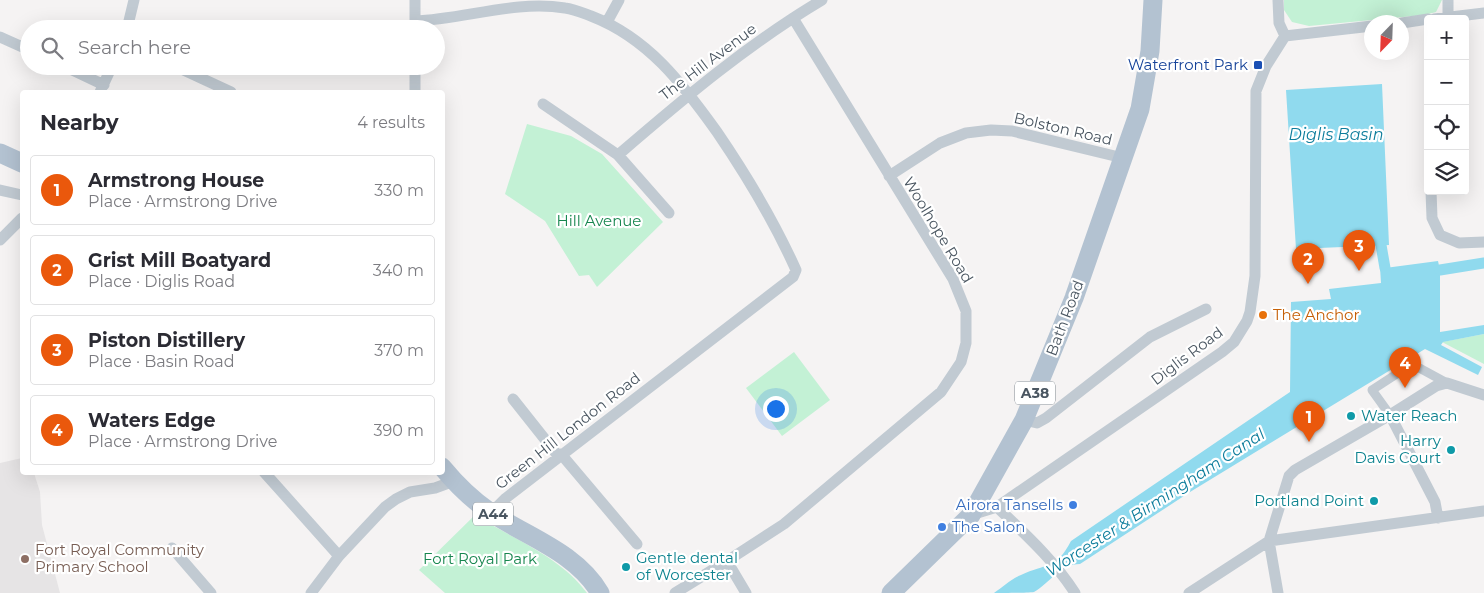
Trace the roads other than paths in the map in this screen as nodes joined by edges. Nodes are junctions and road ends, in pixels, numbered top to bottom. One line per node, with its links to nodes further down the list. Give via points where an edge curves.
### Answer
1 (134, 0): 12 (street)
2 (415, 0): 13 (street)
3 (619, 0): 17 (street)
4 (822, 0): 11 (street, The Hill Avenue)
5 (1153, 0): 33 (main road, Bath Road / A38, via 1150,51 1141,99)
6 (1278, 0): 19 (street, via 1279,23)
7 (1448, 0): 9 (street)
8 (1484, 13): 10 (street)
9 (1448, 15)
10 (1469, 15)
11 (793, 18): 29 (street, The Hill Avenue); 35 (street, Woolhope Road)
12 (129, 20)
13 (415, 20)
14 (438, 20): 17 (street, via 519,6 541,6 566,8)
15 (1424, 20): 16 (street)
16 (1409, 21)
17 (607, 22): 29 (street, via 638,42)
18 (1364, 27): 19 (street)
19 (1285, 36): 52 (street, Diglis Road, via 1266,66 1256,91 1256,276 1250,312 1240,333 1222,352)
20 (0, 37): 21 (street)
21 (20, 46)
22 (79, 75): 26 (street)
23 (108, 75): 26 (street)
24 (194, 75): 27 (street)
25 (415, 75): 28 (street)
26 (102, 89)
27 (227, 90)
28 (415, 90)
29 (689, 93): 32 (street, The Hill Avenue); 49 (street, Green Hill London Road, via 762,203 796,270 793,277)
30 (543, 104): 32 (street)
31 (0, 154): 34 (main road)
32 (618, 155): 39 (street)
33 (1122, 158): 35 (street, Bolston Road, via 1012,131 991,130 966,133 940,143); 48 (main road, Bath Road / A38, via 1074,298)
34 (20, 162)
35 (889, 176): 61 (street, Woolhope Road, via 953,278 966,311 966,343 961,362 941,392 784,524)
36 (0, 190): 37 (street)
37 (20, 195)
38 (1431, 195): 42 (street, via 1432,218 1440,235 1458,243)
39 (669, 213)
40 (20, 220): 41 (street)
41 (0, 240)
42 (1484, 242)
43 (1206, 308): 48 (street, via 1150,338 1046,418 1037,423)
44 (1447, 383): 45 (street); 47 (street, via 1436,386); 47 (street, via 1412,364 1372,390)
45 (1483, 395)
46 (514, 399): 49 (street)
47 (1390, 415): 56 (street, via 1436,502); 57 (street, via 1289,476)
48 (1024, 420): 55 (main road, Bath Road / A38)
49 (560, 456): 54 (street, Green Hill London Road); 58 (street, via 633,531)
50 (448, 473): 54 (main road, A44); 60 (street, via 435,488 410,492 385,507)
51 (267, 475): 60 (street)
52 (997, 507): 55 (street, Diglis Road); 69 (street, via 1047,555)
53 (1484, 512): 56 (street)
54 (491, 513): 65 (main road, A44, via 553,548 584,572)
55 (971, 515): 68 (main road, Bath Road / A38)
56 (1438, 518): 57 (street)
57 (1269, 541): 70 (street); 71 (street)
58 (637, 544)
59 (172, 548): 63 (street)
60 (339, 556): 62 (street)
61 (727, 561): 66 (street, Woolhope Road); 67 (street)
62 (314, 589): 64 (street)
63 (211, 593)
64 (326, 593)
65 (600, 593)
66 (675, 593)
67 (746, 593)
68 (891, 593)
69 (1075, 593)
70 (1189, 593)
71 (1278, 593)

